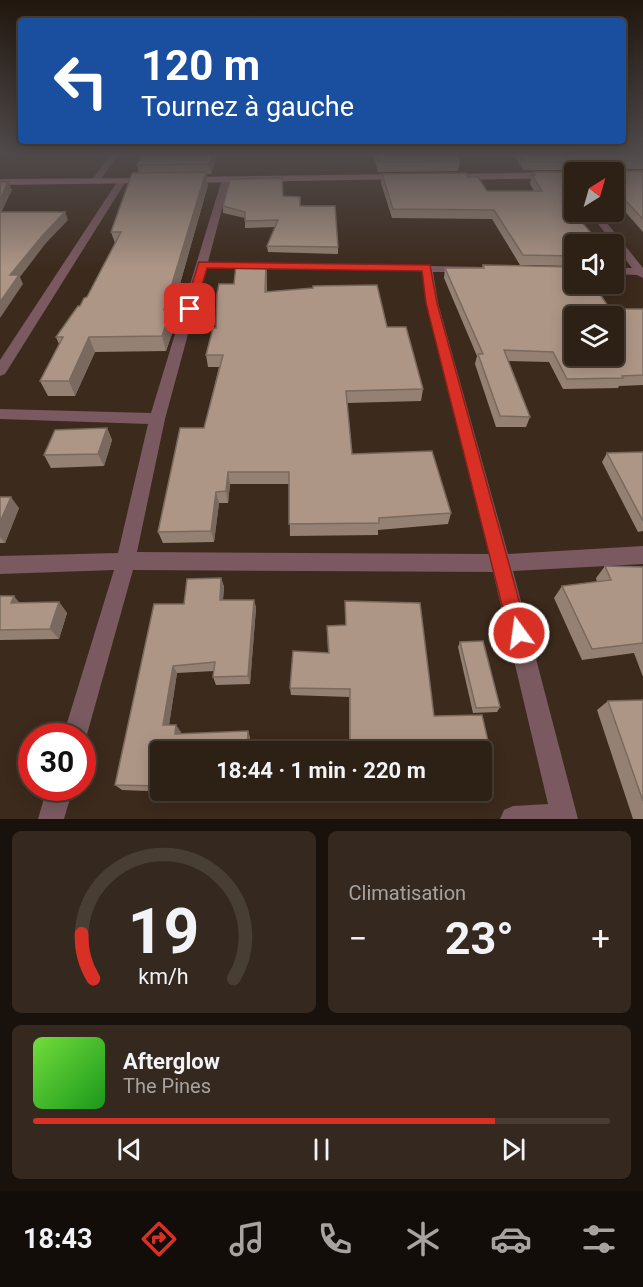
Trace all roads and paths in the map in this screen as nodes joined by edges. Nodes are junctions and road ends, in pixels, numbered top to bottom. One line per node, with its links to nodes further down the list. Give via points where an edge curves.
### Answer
1 (115, 192): 9 (street)
2 (222, 192): 4 (street)
3 (601, 222): 8 (street)
4 (203, 265): 5 (street); 11 (street)
5 (427, 268): 6 (street); 14 (street, via 432,303)
6 (495, 269)
7 (624, 272): 8 (street)
8 (642, 273)
9 (0, 371)
10 (0, 414): 11 (street)
11 (157, 419): 13 (street)
12 (643, 555): 14 (street)
13 (126, 561): 14 (street); 15 (street); 16 (street)
14 (501, 563): 18 (street)
15 (0, 565)
16 (79, 723)
17 (56, 801): 19 (street)
18 (565, 818): 20 (street)
19 (51, 819)
20 (513, 819)

